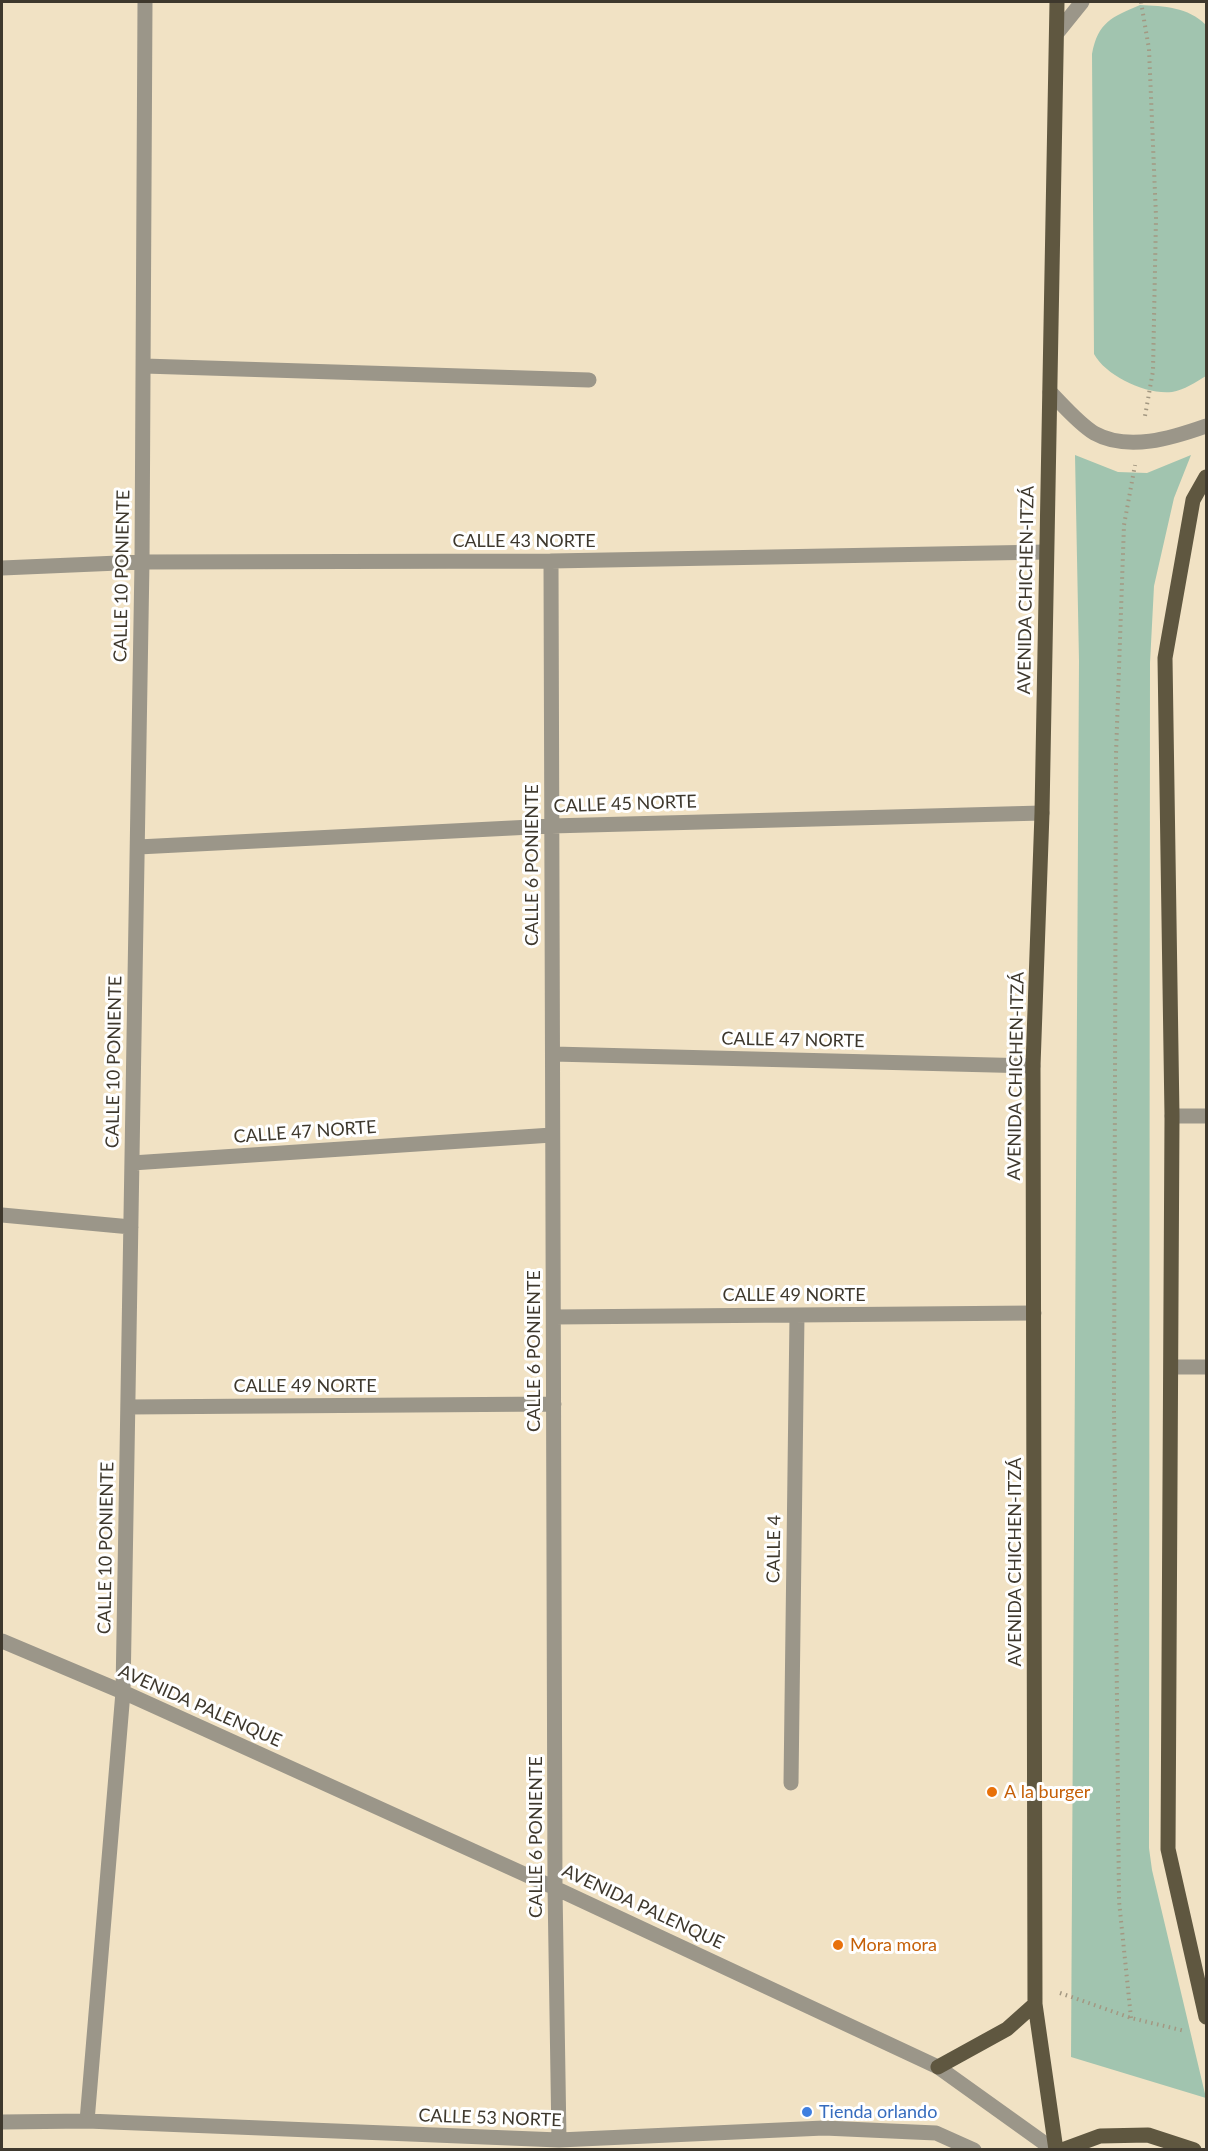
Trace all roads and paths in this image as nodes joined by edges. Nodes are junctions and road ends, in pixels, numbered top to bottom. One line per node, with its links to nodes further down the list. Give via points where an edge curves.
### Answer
1 (145, 2): 6 (street, CALLE 10 PONIENTE)
2 (1057, 2): 5 (main road, AVENIDA CHICHEN-ITZÁ)
3 (1082, 2): 5 (street)
4 (1142, 2): 10 (path, via 1149,49 1156,217 1153,371)
5 (1057, 33): 8 (main road, AVENIDA CHICHEN-ITZÁ)
6 (144, 366): 7 (street); 14 (street, CALLE 10 PONIENTE)
7 (589, 380)
8 (1050, 392): 10 (street, via 1093,432 1115,442); 12 (main road, AVENIDA CHICHEN-ITZÁ)
9 (1206, 426): 10 (street)
10 (1140, 442): 41 (path, via 1124,525 1116,754 1114,1419 1119,1901)
11 (1206, 477): 21 (main road, via 1193,500 1165,658)
12 (1046, 552): 13 (street, CALLE 43 NORTE); 16 (main road, AVENIDA CHICHEN-ITZÁ)
13 (550, 561): 14 (street, CALLE 43 NORTE); 17 (street, CALLE 6 PONIENTE)
14 (142, 562): 15 (street, CALLE 43 NORTE); 18 (street, CALLE 10 PONIENTE)
15 (2, 568)
16 (1042, 813): 17 (street, CALLE 45 NORTE); 20 (main road, AVENIDA CHICHEN-ITZÁ)
17 (551, 826): 18 (street, CALLE 45 NORTE); 19 (street, CALLE 6 PONIENTE)
18 (138, 847): 24 (street, CALLE 10 PONIENTE)
19 (552, 1054): 20 (street, CALLE 47 NORTE); 23 (street, CALLE 6 PONIENTE)
20 (1033, 1066): 27 (main road, AVENIDA CHICHEN-ITZÁ)
21 (1172, 1116): 22 (street); 31 (main road)
22 (1206, 1116)
23 (552, 1135): 24 (street, CALLE 47 NORTE); 29 (street, CALLE 6 PONIENTE)
24 (132, 1163): 26 (street, CALLE 10 PONIENTE)
25 (2, 1215): 26 (street)
26 (131, 1227): 33 (street, CALLE 10 PONIENTE)
27 (1034, 1313): 28 (street, CALLE 49 NORTE); 38 (main road, AVENIDA CHICHEN-ITZÁ)
28 (797, 1315): 29 (street, CALLE 49 NORTE); 36 (street, CALLE 4)
29 (554, 1317): 32 (street, CALLE 6 PONIENTE)
30 (1206, 1367): 31 (street)
31 (1172, 1368): 40 (main road, via 1168,1849)
32 (554, 1404): 33 (street, CALLE 49 NORTE); 37 (street, CALLE 6 PONIENTE)
33 (128, 1407): 35 (street, CALLE 10 PONIENTE)
34 (2, 1641): 35 (street, AVENIDA PALENQUE)
35 (123, 1692): 37 (street, AVENIDA PALENQUE); 44 (street, CALLE 10 PONIENTE)
36 (791, 1783)
37 (555, 1888): 43 (street, AVENIDA PALENQUE); 46 (street, CALLE 6 PONIENTE)
38 (1035, 1984): 39 (main road, AVENIDA CHICHEN-ITZÁ); 41 (path)
39 (1035, 2004): 43 (main road, via 1007,2029); 48 (main road, AVENIDA CHICHEN-ITZÁ)
40 (1206, 2017)
41 (1131, 2018): 42 (path)
42 (1196, 2033)
43 (938, 2067): 48 (street, AVENIDA PALENQUE)
44 (87, 2121): 45 (street, CALLE 53 NORTE); 46 (street, CALLE 53 NORTE)
45 (2, 2122)
46 (559, 2140): 47 (street, CALLE 53 NORTE, via 824,2128 936,2133)
47 (974, 2150)
48 (1055, 2150)
49 (1062, 2150): 50 (main road, via 1100,2136 1148,2135)
50 (1194, 2150)

